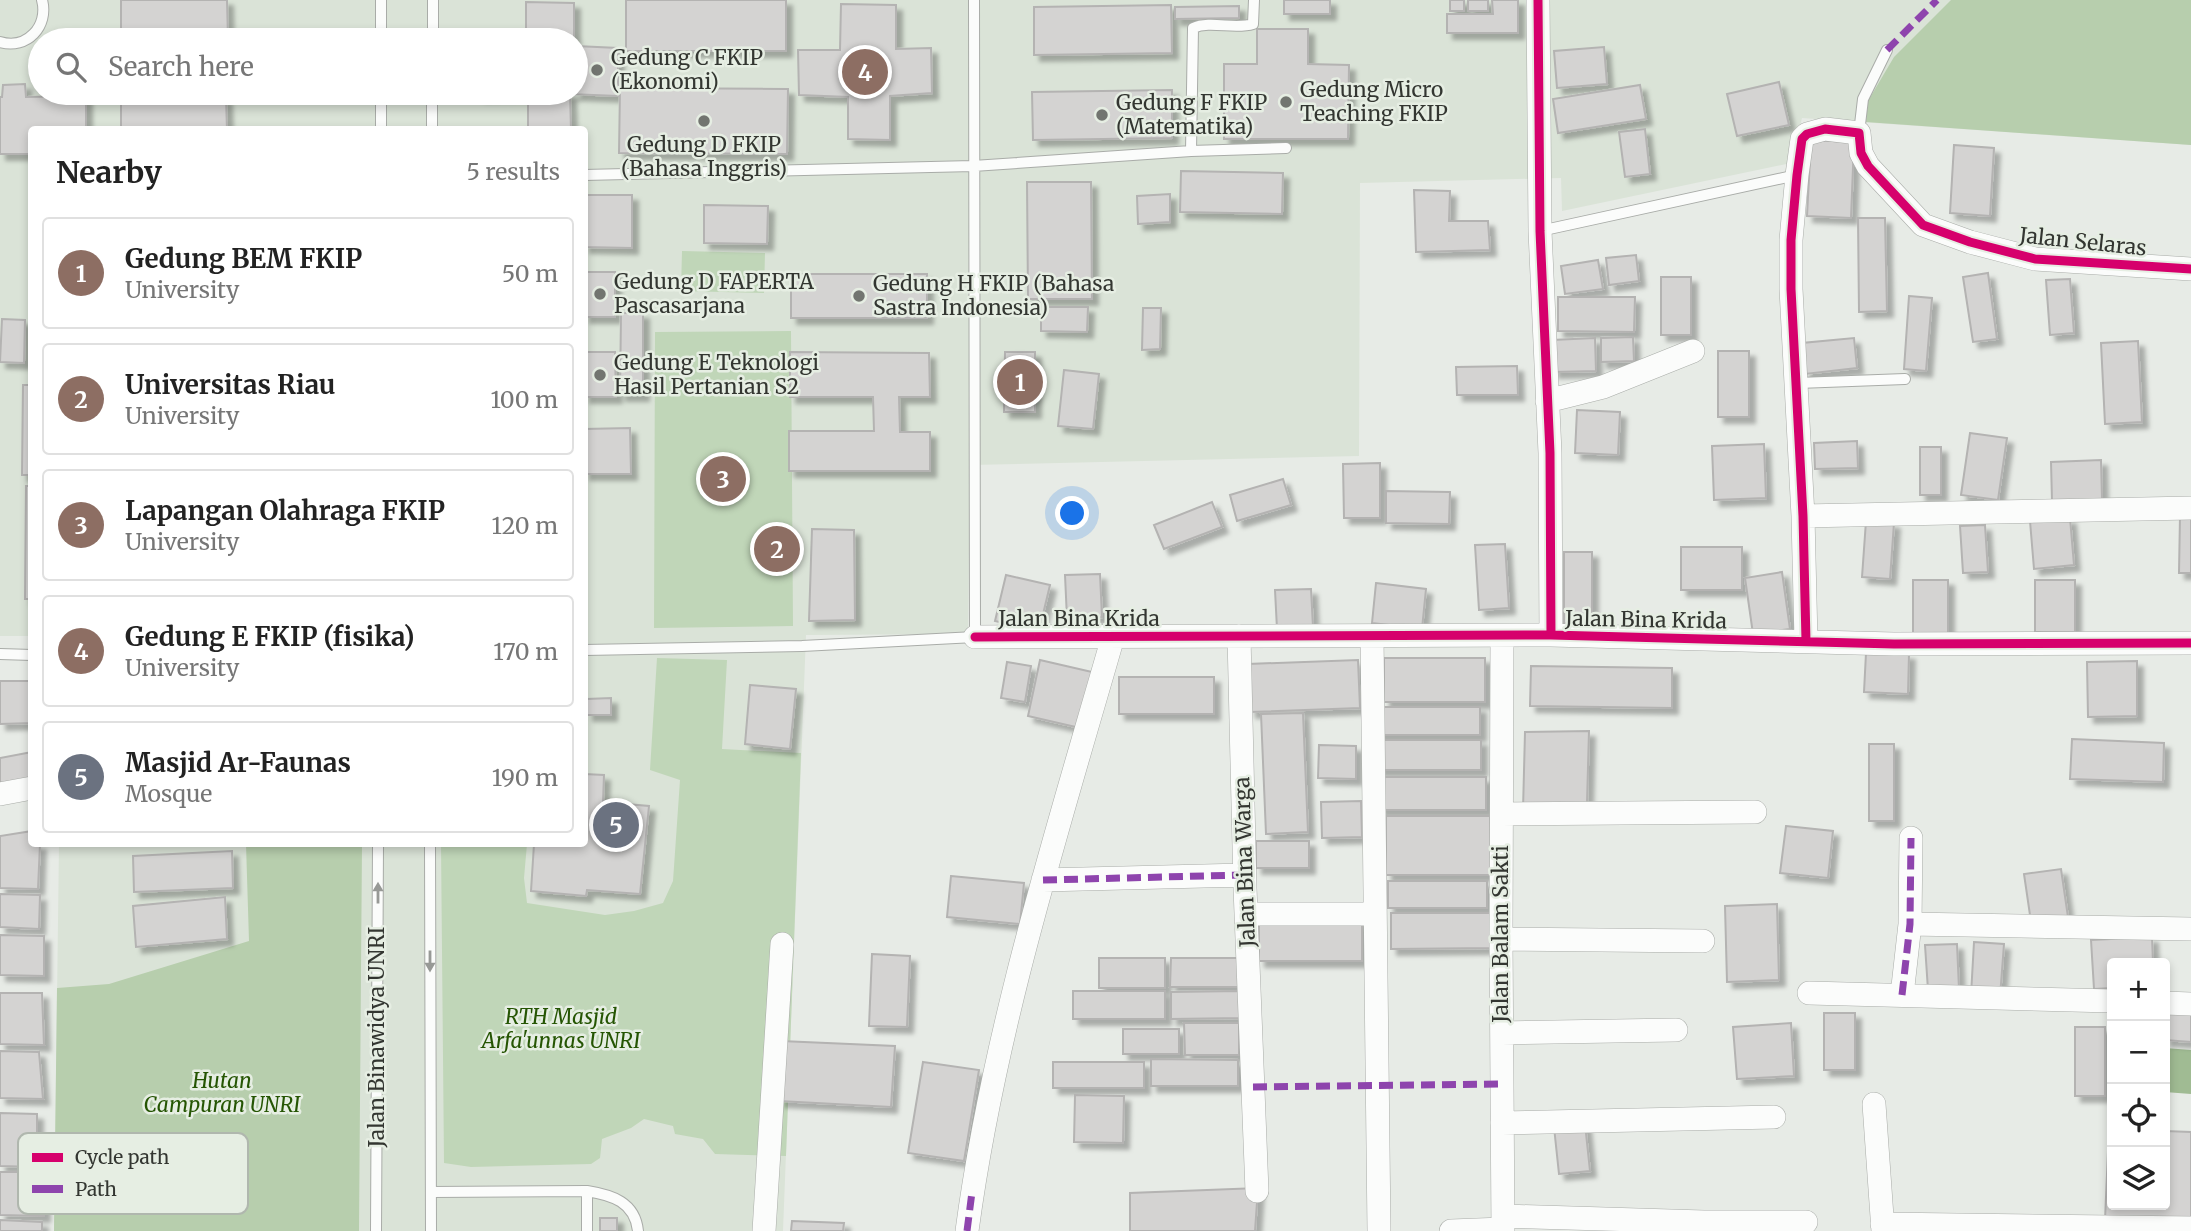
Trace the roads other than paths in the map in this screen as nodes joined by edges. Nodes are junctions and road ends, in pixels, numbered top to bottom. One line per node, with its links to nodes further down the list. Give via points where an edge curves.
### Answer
1 (43, 0): 7 (lane, via 44,19)
2 (381, 0): 8 (lane)
3 (433, 0): 9 (lane)
4 (974, 0): 20 (lane)
5 (1254, 0): 19 (lane, via 1253,24 1193,28)
6 (1538, 0): 23 (street)
7 (38, 28)
8 (381, 28)
9 (433, 28)
10 (28, 38): 11 (lane)
11 (0, 42)
12 (1887, 50): 17 (lane, Jalan Selaras, via 1863,99)
13 (381, 105): 15 (lane)
14 (432, 105): 16 (lane)
15 (381, 126)
16 (432, 126)
17 (1859, 133): 22 (street, via 1825,130 1807,134 1802,139); 24 (street, Jalan Selaras, via 1868,166 1923,225 1970,243 2035,259)
18 (1286, 148): 19 (lane)
19 (1191, 151): 20 (lane)
20 (973, 166): 21 (lane); 34 (lane)
21 (588, 175)
22 (1797, 175): 23 (lane); 27 (street, via 1791,240)
23 (1540, 230): 28 (street)
24 (2191, 269)
25 (1693, 351): 28 (street, via 1603,387)
26 (1905, 379): 27 (lane)
27 (1798, 383): 30 (street)
28 (1547, 401): 31 (street)
29 (2191, 508): 30 (street)
30 (1804, 516): 37 (street)
31 (1551, 635): 33 (street, Jalan Bina Krida); 37 (street, Jalan Bina Krida)
32 (1239, 636): 35 (street, Jalan Bina Krida); 36 (street, Jalan Bina Krida); 49 (street, Jalan Bina Warga)
33 (1502, 636): 36 (street, Jalan Bina Krida); 45 (street, Jalan Balam Sakti)
34 (975, 637): 35 (street, Jalan Bina Krida); 39 (lane, Jalan Bina Krida)
35 (1113, 637): 50 (street)
36 (1371, 637): 52 (street)
37 (1806, 640): 38 (street, Jalan Bina Krida)
38 (2191, 643)
39 (588, 650)
40 (0, 654): 41 (lane)
41 (28, 655)
42 (28, 789): 43 (street)
43 (0, 794)
44 (1755, 812): 45 (street)
45 (1502, 814): 55 (street, Jalan Balam Sakti)
46 (1911, 838): 53 (street)
47 (378, 847): 76 (lane, Jalan Binawidya UNRI, one-way to 47)
48 (430, 847): 70 (lane, one-way to 70)
49 (1244, 875): 50 (street); 51 (street, Jalan Bina Warga)
50 (1043, 880): 81 (street, via 1011,1001)
51 (1246, 914): 52 (street); 69 (street, Jalan Bina Warga)
52 (1375, 914): 82 (street)
53 (1910, 924): 54 (street); 59 (street)
54 (2191, 929)
55 (1501, 939): 56 (street); 64 (street, Jalan Balam Sakti)
56 (1703, 941)
57 (782, 944): 80 (street)
58 (1809, 993): 59 (street)
59 (1902, 995): 60 (street)
60 (2107, 1001)
61 (2170, 1003): 62 (street)
62 (2191, 1004)
63 (1676, 1030): 64 (street)
64 (1502, 1033): 67 (street, Jalan Balam Sakti)
65 (1874, 1104): 74 (street)
66 (1774, 1117): 67 (street)
67 (1502, 1123): 72 (street, Jalan Balam Sakti)
68 (587, 1191): 70 (lane); 78 (lane); 79 (lane, via 624,1203 635,1217)
69 (1257, 1191)
70 (431, 1192): 77 (lane)
71 (1806, 1222): 73 (street)
72 (1503, 1225): 73 (street); 83 (street)
73 (1704, 1227)
74 (1883, 1228): 75 (street)
75 (2191, 1228)
76 (376, 1231)
77 (431, 1231)
78 (587, 1231)
79 (638, 1231)
80 (764, 1231)
81 (967, 1231)
82 (1379, 1231)
83 (1451, 1231)

